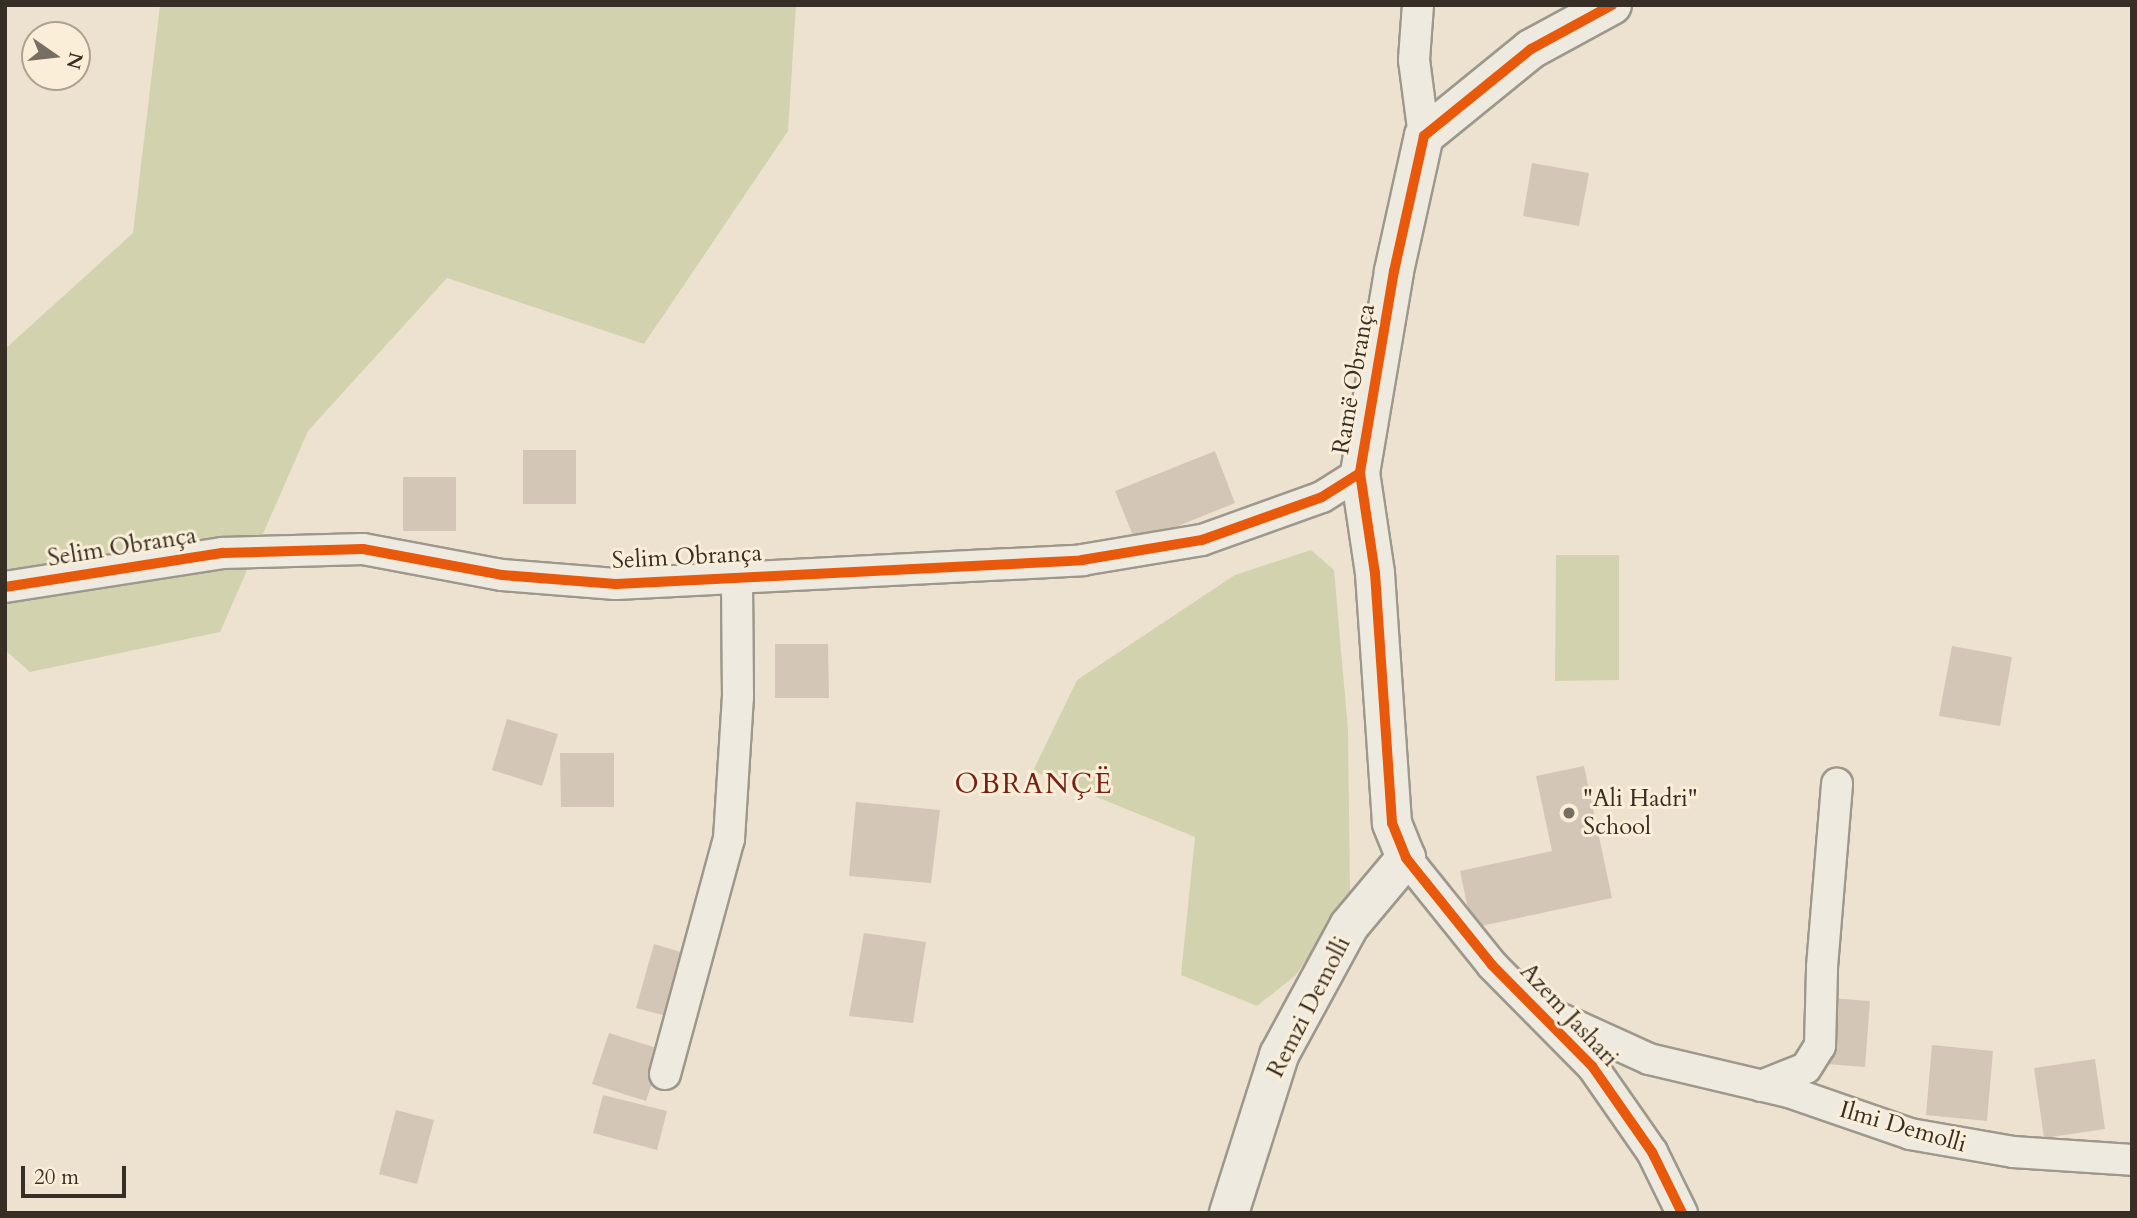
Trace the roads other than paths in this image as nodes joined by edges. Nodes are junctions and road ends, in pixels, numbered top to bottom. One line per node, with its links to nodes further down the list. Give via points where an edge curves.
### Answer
1 (1418, 5): 3 (street, via 1414,60)
2 (1612, 5): 3 (street, via 1531,49)
3 (1424, 136): 4 (street, Ramë Obrança, via 1394,271)
4 (1360, 473): 5 (street, Selim Obrança, via 1322,497 1202,540 1175,545 1082,560); 8 (street, Ramë Obrança, via 1375,573 1392,823)
5 (737, 577): 6 (street, Selim Obrança, via 616,584 502,575 363,549 223,553); 10 (street, Selim Obrança, via 738,697 729,839)
6 (5, 587)
7 (1837, 784): 11 (street, via 1820,1046 1806,1068)
8 (1406, 858): 9 (street, Azem Jashari, via 1492,965); 13 (street, Remzi Demolli, via 1349,926 1279,1055)
9 (1541, 1010): 11 (street, Ilmi Demolli, via 1649,1059); 14 (street, Azem Jashari, via 1623,1109 1652,1152)
10 (665, 1074)
11 (1761, 1086): 12 (street, Ilmi Demolli, via 1961,1146)
12 (2132, 1160)
13 (1229, 1213)
14 (1682, 1213)

